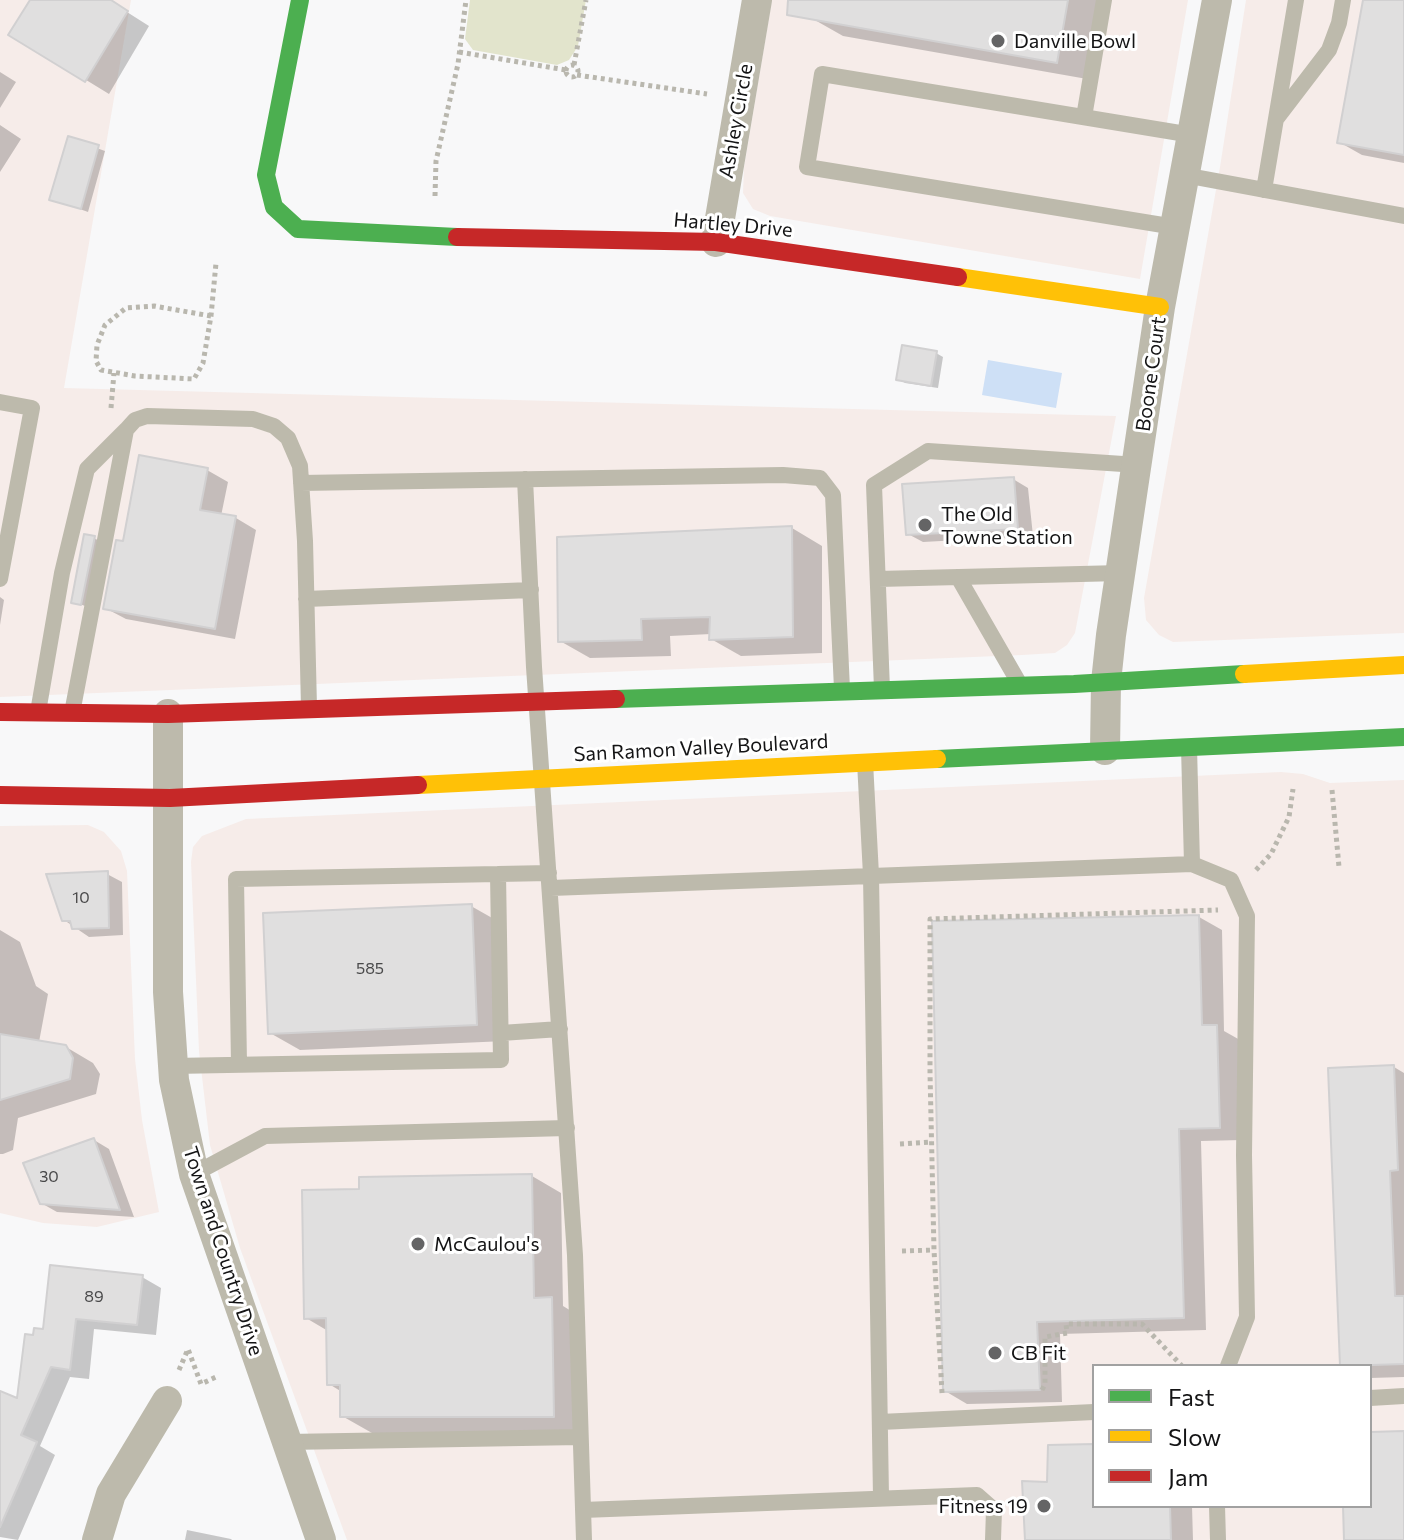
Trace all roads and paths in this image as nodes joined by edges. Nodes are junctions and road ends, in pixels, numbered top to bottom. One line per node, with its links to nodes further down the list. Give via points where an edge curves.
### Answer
1 (300, 0): 21 (main road, Hartley Drive, via 266,175 274,207 298,229)
2 (466, 0): 9 (path)
3 (586, 0): 10 (path)
4 (757, 0): 13 (street, Ashley Circle)
5 (1104, 0): 14 (lane)
6 (1217, 0): 16 (street, Boone Court)
7 (1296, 0): 15 (lane)
8 (1343, 0): 15 (lane, via 1329,50)
9 (459, 52): 11 (path); 21 (path, via 436,161)
10 (574, 65): 11 (path); 12 (path)
11 (566, 70): 12 (path, via 569,77)
12 (577, 75): 13 (path)
13 (740, 99): 22 (street, Ashley Circle)
14 (1084, 117): 16 (lane); 20 (lane, via 822,74 807,167)
15 (1276, 120): 18 (lane)
16 (1192, 135): 17 (street, Boone Court)
17 (1184, 175): 18 (lane); 20 (street, Boone Court)
18 (1264, 190): 19 (lane)
19 (1404, 216)
20 (1175, 227): 24 (street, Boone Court)
21 (433, 236): 22 (main road, Hartley Drive)
22 (716, 242): 24 (main road, Hartley Drive)
23 (216, 263): 25 (path)
24 (1160, 307): 28 (street, Boone Court)
25 (211, 316): 25 (path, via 203,363 194,379 114,373 101,370 96,361 105,325 126,308 154,306)
26 (0, 402): 33 (lane, via 32,408)
27 (126, 430): 30 (lane, via 147,416 253,419 288,438); 45 (lane, via 87,469); 46 (lane)
28 (1138, 465): 31 (street, Boone Court); 34 (lane, via 928,451 874,485)
29 (525, 479): 30 (lane); 35 (lane); 41 (lane, via 820,478 833,495)
30 (301, 483): 36 (lane)
31 (1121, 573): 32 (lane); 38 (street, Boone Court)
32 (958, 577): 34 (lane); 39 (lane)
33 (0, 579)
34 (878, 579): 40 (lane)
35 (531, 590): 36 (lane); 42 (lane)
36 (306, 599): 43 (lane)
37 (1404, 665): 38 (main road)
38 (1106, 682): 39 (main road); 50 (street, Boone Court)
39 (1020, 685): 40 (main road)
40 (882, 690): 41 (main road)
41 (842, 691): 42 (main road)
42 (538, 702): 43 (main road); 52 (lane)
43 (309, 709): 47 (main road)
44 (0, 712): 45 (main road)
45 (37, 712): 46 (main road)
46 (72, 713): 47 (main road)
47 (168, 714): 56 (street, Town and Country Drive)
48 (1404, 737): 49 (main road, San Ramon Valley Boulevard)
49 (1189, 746): 50 (main road, San Ramon Valley Boulevard); 57 (lane)
50 (1105, 750): 51 (main road, San Ramon Valley Boulevard)
51 (865, 762): 52 (main road, San Ramon Valley Boulevard); 60 (lane)
52 (543, 778): 56 (main road, San Ramon Valley Boulevard); 61 (lane)
53 (1293, 789): 62 (path, via 1289,817 1271,854)
54 (1332, 790): 58 (path)
55 (0, 795): 56 (main road, San Ramon Valley Boulevard)
56 (170, 798): 67 (street, Town and Country Drive, via 168,992)
57 (1192, 864): 60 (lane); 62 (lane, via 1231,880)
58 (1339, 867)
59 (498, 874): 61 (lane); 65 (lane); 66 (lane, via 236,879)
60 (871, 875): 61 (lane); 78 (lane)
61 (550, 881): 64 (lane)
62 (1236, 891): 63 (lane)
63 (1244, 909): 71 (lane, via 1247,1317); 73 (path, via 930,919 934,1250 942,1394)
64 (560, 1029): 65 (lane); 68 (lane)
65 (501, 1033): 66 (lane, via 501,1060)
66 (239, 1064): 67 (lane)
67 (173, 1066): 69 (street, Town and Country Drive)
68 (567, 1128): 69 (lane, via 265,1136); 79 (lane)
69 (194, 1174): 80 (street, Town and Country Drive)
70 (1180, 1364): 72 (path, via 1142,1324 1066,1324 1067,1333 1045,1337 1045,1384)
71 (1229, 1364)
72 (1036, 1392)
73 (957, 1394)
74 (1404, 1396): 75 (lane)
75 (1372, 1398)
76 (167, 1401): 84 (street, via 111,1494)
77 (1092, 1412): 78 (lane)
78 (880, 1422): 81 (lane)
79 (580, 1437): 80 (lane); 83 (lane)
80 (287, 1442): 85 (street, Town and Country Drive)
81 (881, 1497): 83 (lane); 87 (lane, via 977,1495 994,1510)
82 (1217, 1508): 88 (lane)
83 (583, 1510): 86 (lane)
84 (97, 1540)
85 (321, 1540)
86 (584, 1540)
87 (993, 1540)
88 (1218, 1540)

